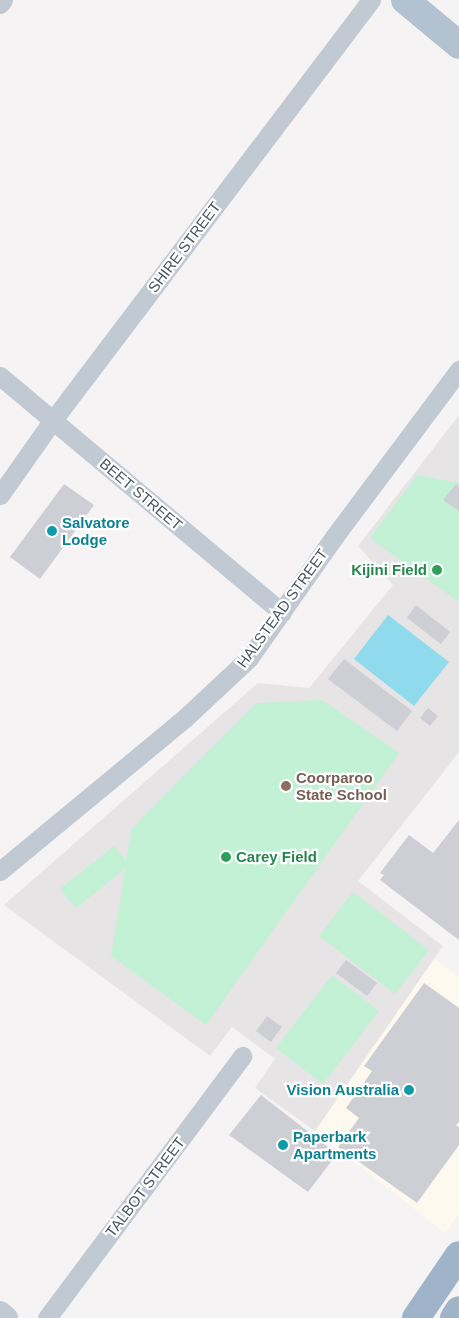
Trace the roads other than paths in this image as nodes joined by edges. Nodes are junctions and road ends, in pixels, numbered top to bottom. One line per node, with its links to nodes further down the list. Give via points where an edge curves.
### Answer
1 (3, 0): 4 (street)
2 (370, 0): 8 (street, SHIRE STREET)
3 (413, 3): 5 (main road)
4 (0, 4)
5 (459, 45)
6 (459, 370): 10 (street, HALSTEAD STREET, via 340,529)
7 (0, 376): 8 (street, BEET STREET)
8 (53, 420): 9 (street, SHIRE STREET); 10 (street, BEET STREET)
9 (0, 495)
10 (282, 613): 11 (street, HALSTEAD STREET, via 249,658 186,717)
11 (0, 871)
12 (242, 1056): 17 (street, TALBOT STREET)
13 (459, 1255): 18 (highway)
14 (459, 1310): 19 (highway)
15 (0, 1313): 16 (street)
16 (6, 1318)
17 (47, 1318)
18 (416, 1318)
19 (454, 1318)

